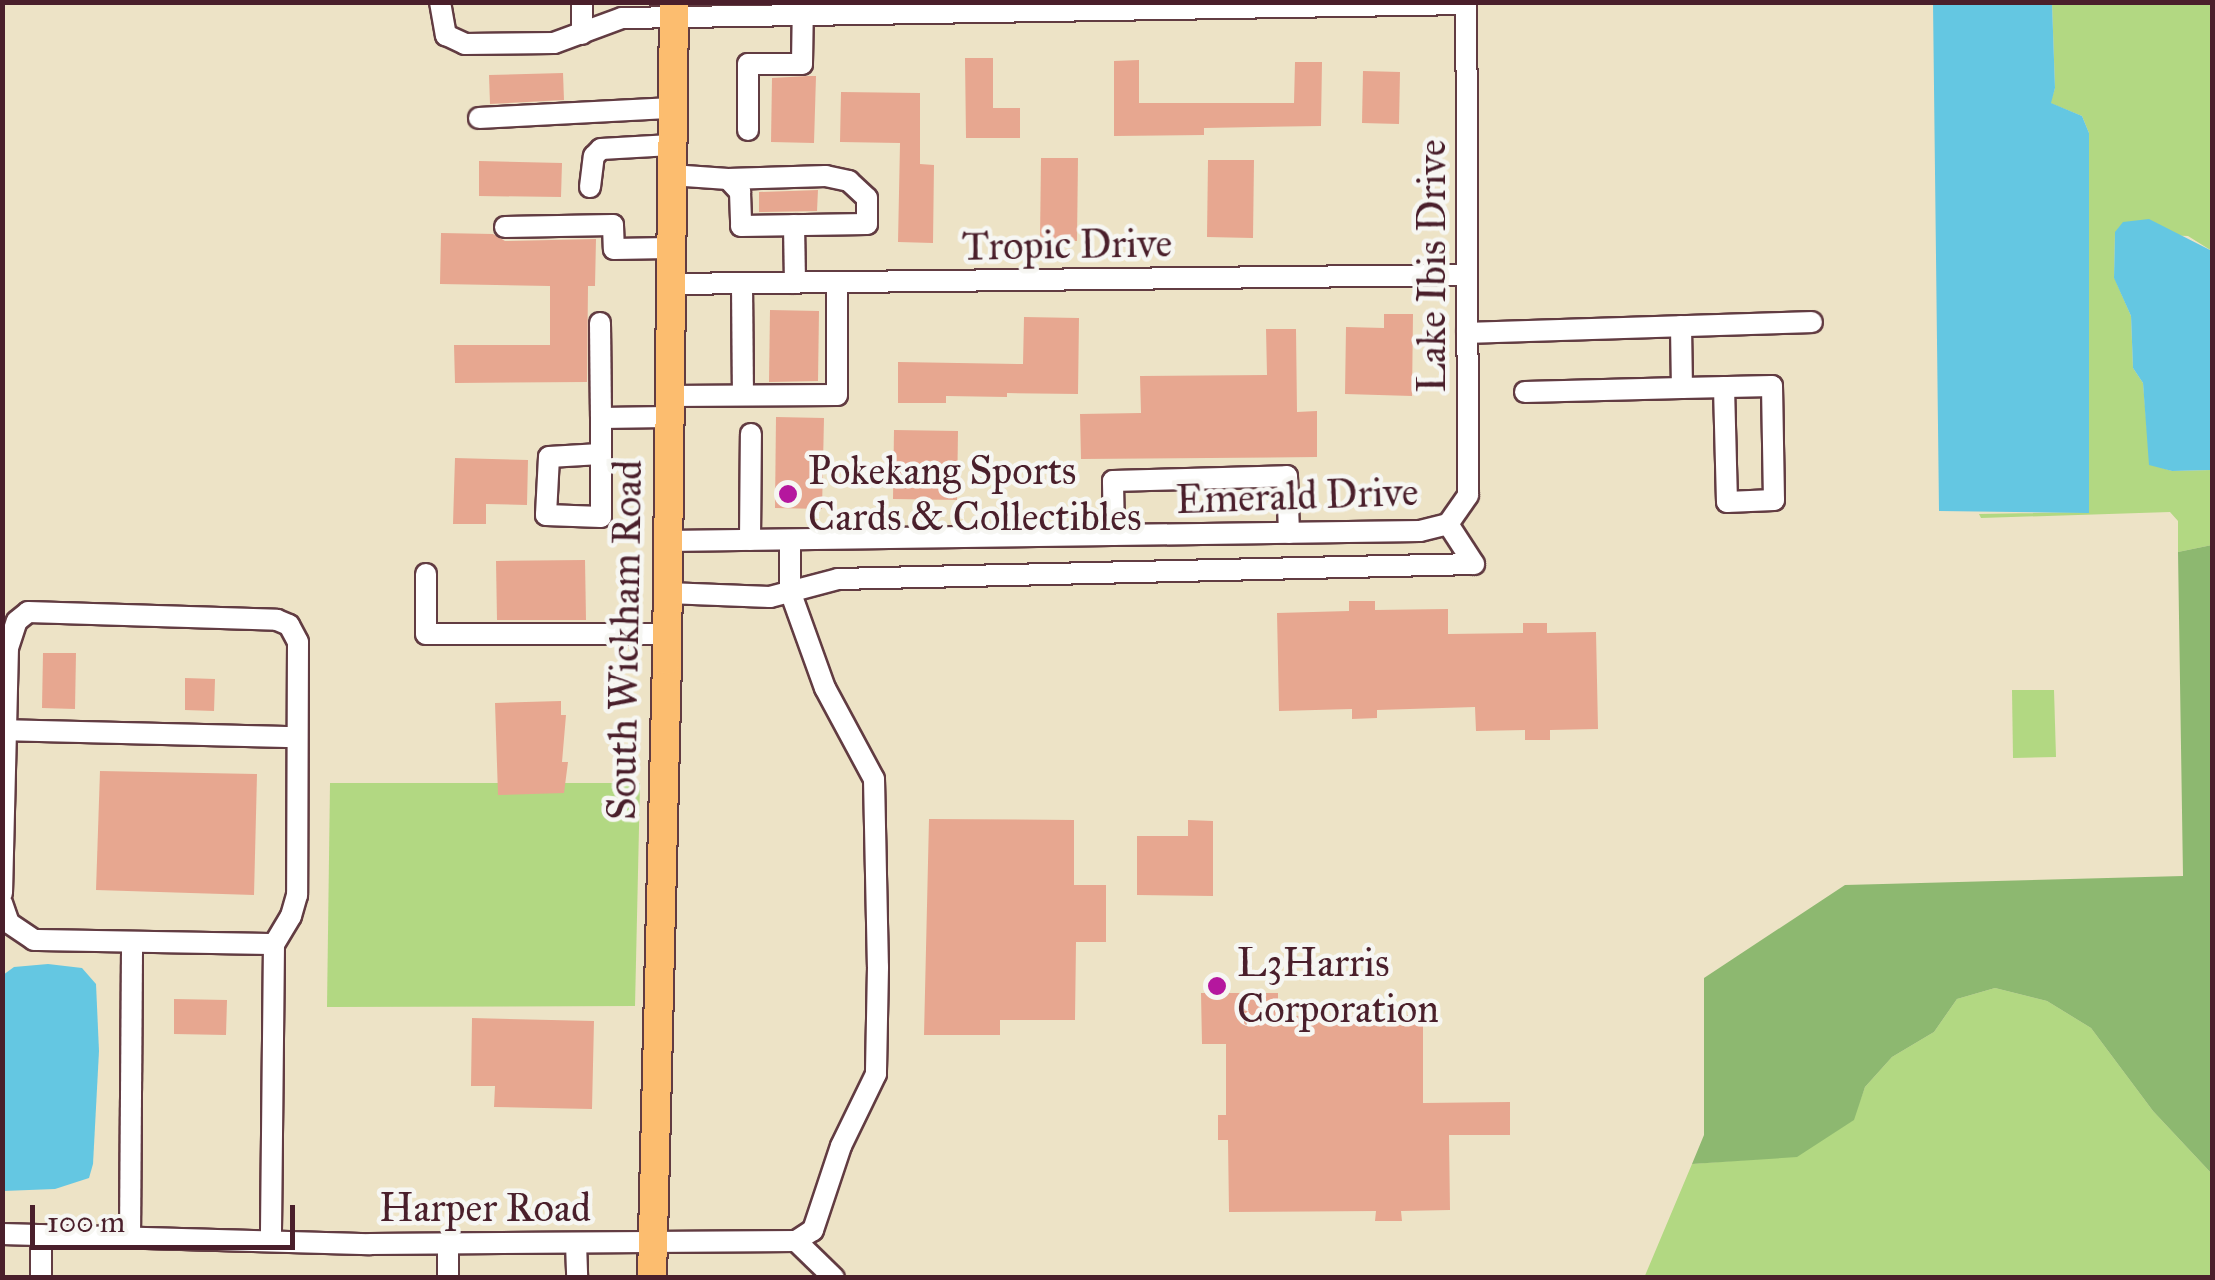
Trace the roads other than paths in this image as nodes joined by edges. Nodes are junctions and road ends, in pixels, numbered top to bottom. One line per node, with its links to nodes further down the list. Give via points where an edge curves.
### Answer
1 (440, 2): 8 (street, via 446,35 465,44 554,42)
2 (582, 2): 8 (street)
3 (1466, 3): 6 (street); 19 (street, Lake Ibis Drive)
4 (744, 10): 5 (street); 7 (street)
5 (803, 10): 6 (street); 11 (street, via 802,64 748,64)
6 (848, 10)
7 (674, 11): 8 (street, via 622,18); 9 (main road, South Wickham Road)
8 (582, 34)
9 (672, 108): 10 (street); 12 (main road, South Wickham Road)
10 (479, 118)
11 (748, 130)
12 (671, 146): 13 (main road, South Wickham Road); 15 (street, via 601,149)
13 (671, 175): 14 (street); 18 (main road, South Wickham Road)
14 (728, 179): 16 (street, via 740,192 741,226); 16 (street, via 826,176 850,180 867,198 867,224)
15 (590, 187)
16 (794, 225): 21 (street)
17 (504, 226): 18 (street, via 613,225 614,250)
18 (669, 248): 22 (main road, South Wickham Road)
19 (1466, 275): 20 (street, Tropic Drive); 27 (street, Lake Ibis Drive)
20 (837, 282): 21 (street, Tropic Drive); 31 (street, via 837,395)
21 (795, 283): 23 (street, Tropic Drive)
22 (668, 284): 23 (street, Tropic Drive); 32 (main road, South Wickham Road)
23 (742, 284): 31 (street)
24 (1812, 322): 26 (street)
25 (600, 323): 33 (street)
26 (1681, 326): 27 (street); 29 (street)
27 (1467, 333): 36 (street, Lake Ibis Drive, via 1468,494)
28 (1724, 387): 28 (street, via 1772,386 1774,500 1727,502); 29 (street)
29 (1682, 388): 30 (street)
30 (1525, 392)
31 (743, 396): 32 (street)
32 (668, 406): 33 (street); 42 (main road, South Wickham Road)
33 (600, 418): 35 (street)
34 (751, 434): 40 (street)
35 (600, 454)
36 (1448, 524): 37 (street, Emerald Drive, via 1420,531); 43 (street, via 1474,564)
37 (1289, 533): 38 (street, Emerald Drive); 39 (street, via 1287,476 1112,481)
38 (1216, 534): 39 (street, Emerald Drive); 43 (street)
39 (1114, 536): 41 (street, Emerald Drive)
40 (750, 540): 41 (street, Emerald Drive); 42 (street, Emerald Drive)
41 (790, 540): 45 (street)
42 (667, 542): 46 (main road, South Wickham Road)
43 (1218, 571): 45 (street, via 838,579)
44 (426, 574): 47 (street, via 426,634)
45 (790, 590): 46 (street, via 770,597); 60 (street, via 825,688 874,779 878,967 876,1074 841,1146 814,1230)
46 (667, 593): 47 (main road, South Wickham Road)
47 (667, 634): 62 (main road, South Wickham Road)
48 (4, 730): 49 (street); 49 (street, via 8,648 17,621 28,612 289,625 298,642); 50 (street)
49 (298, 737): 55 (street, via 297,896)
50 (2, 892)
51 (2, 903): 53 (street, via 9,923)
52 (2, 940): 53 (street)
53 (34, 940): 54 (street)
54 (132, 942): 55 (street); 58 (street)
55 (274, 944): 59 (street)
56 (2, 1234): 57 (street, Harper Road)
57 (41, 1235): 58 (street, Harper Road); 64 (street)
58 (130, 1238): 59 (street, Harper Road)
59 (272, 1241): 63 (street, Harper Road)
60 (796, 1241): 62 (street, Harper Road); 68 (street)
61 (576, 1242): 62 (street, Harper Road); 63 (street, Harper Road); 66 (street)
62 (653, 1242): 67 (main road, South Wickham Road)
63 (448, 1244): 65 (street)
64 (40, 1278)
65 (448, 1278)
66 (576, 1278)
67 (652, 1278)
68 (834, 1278)

